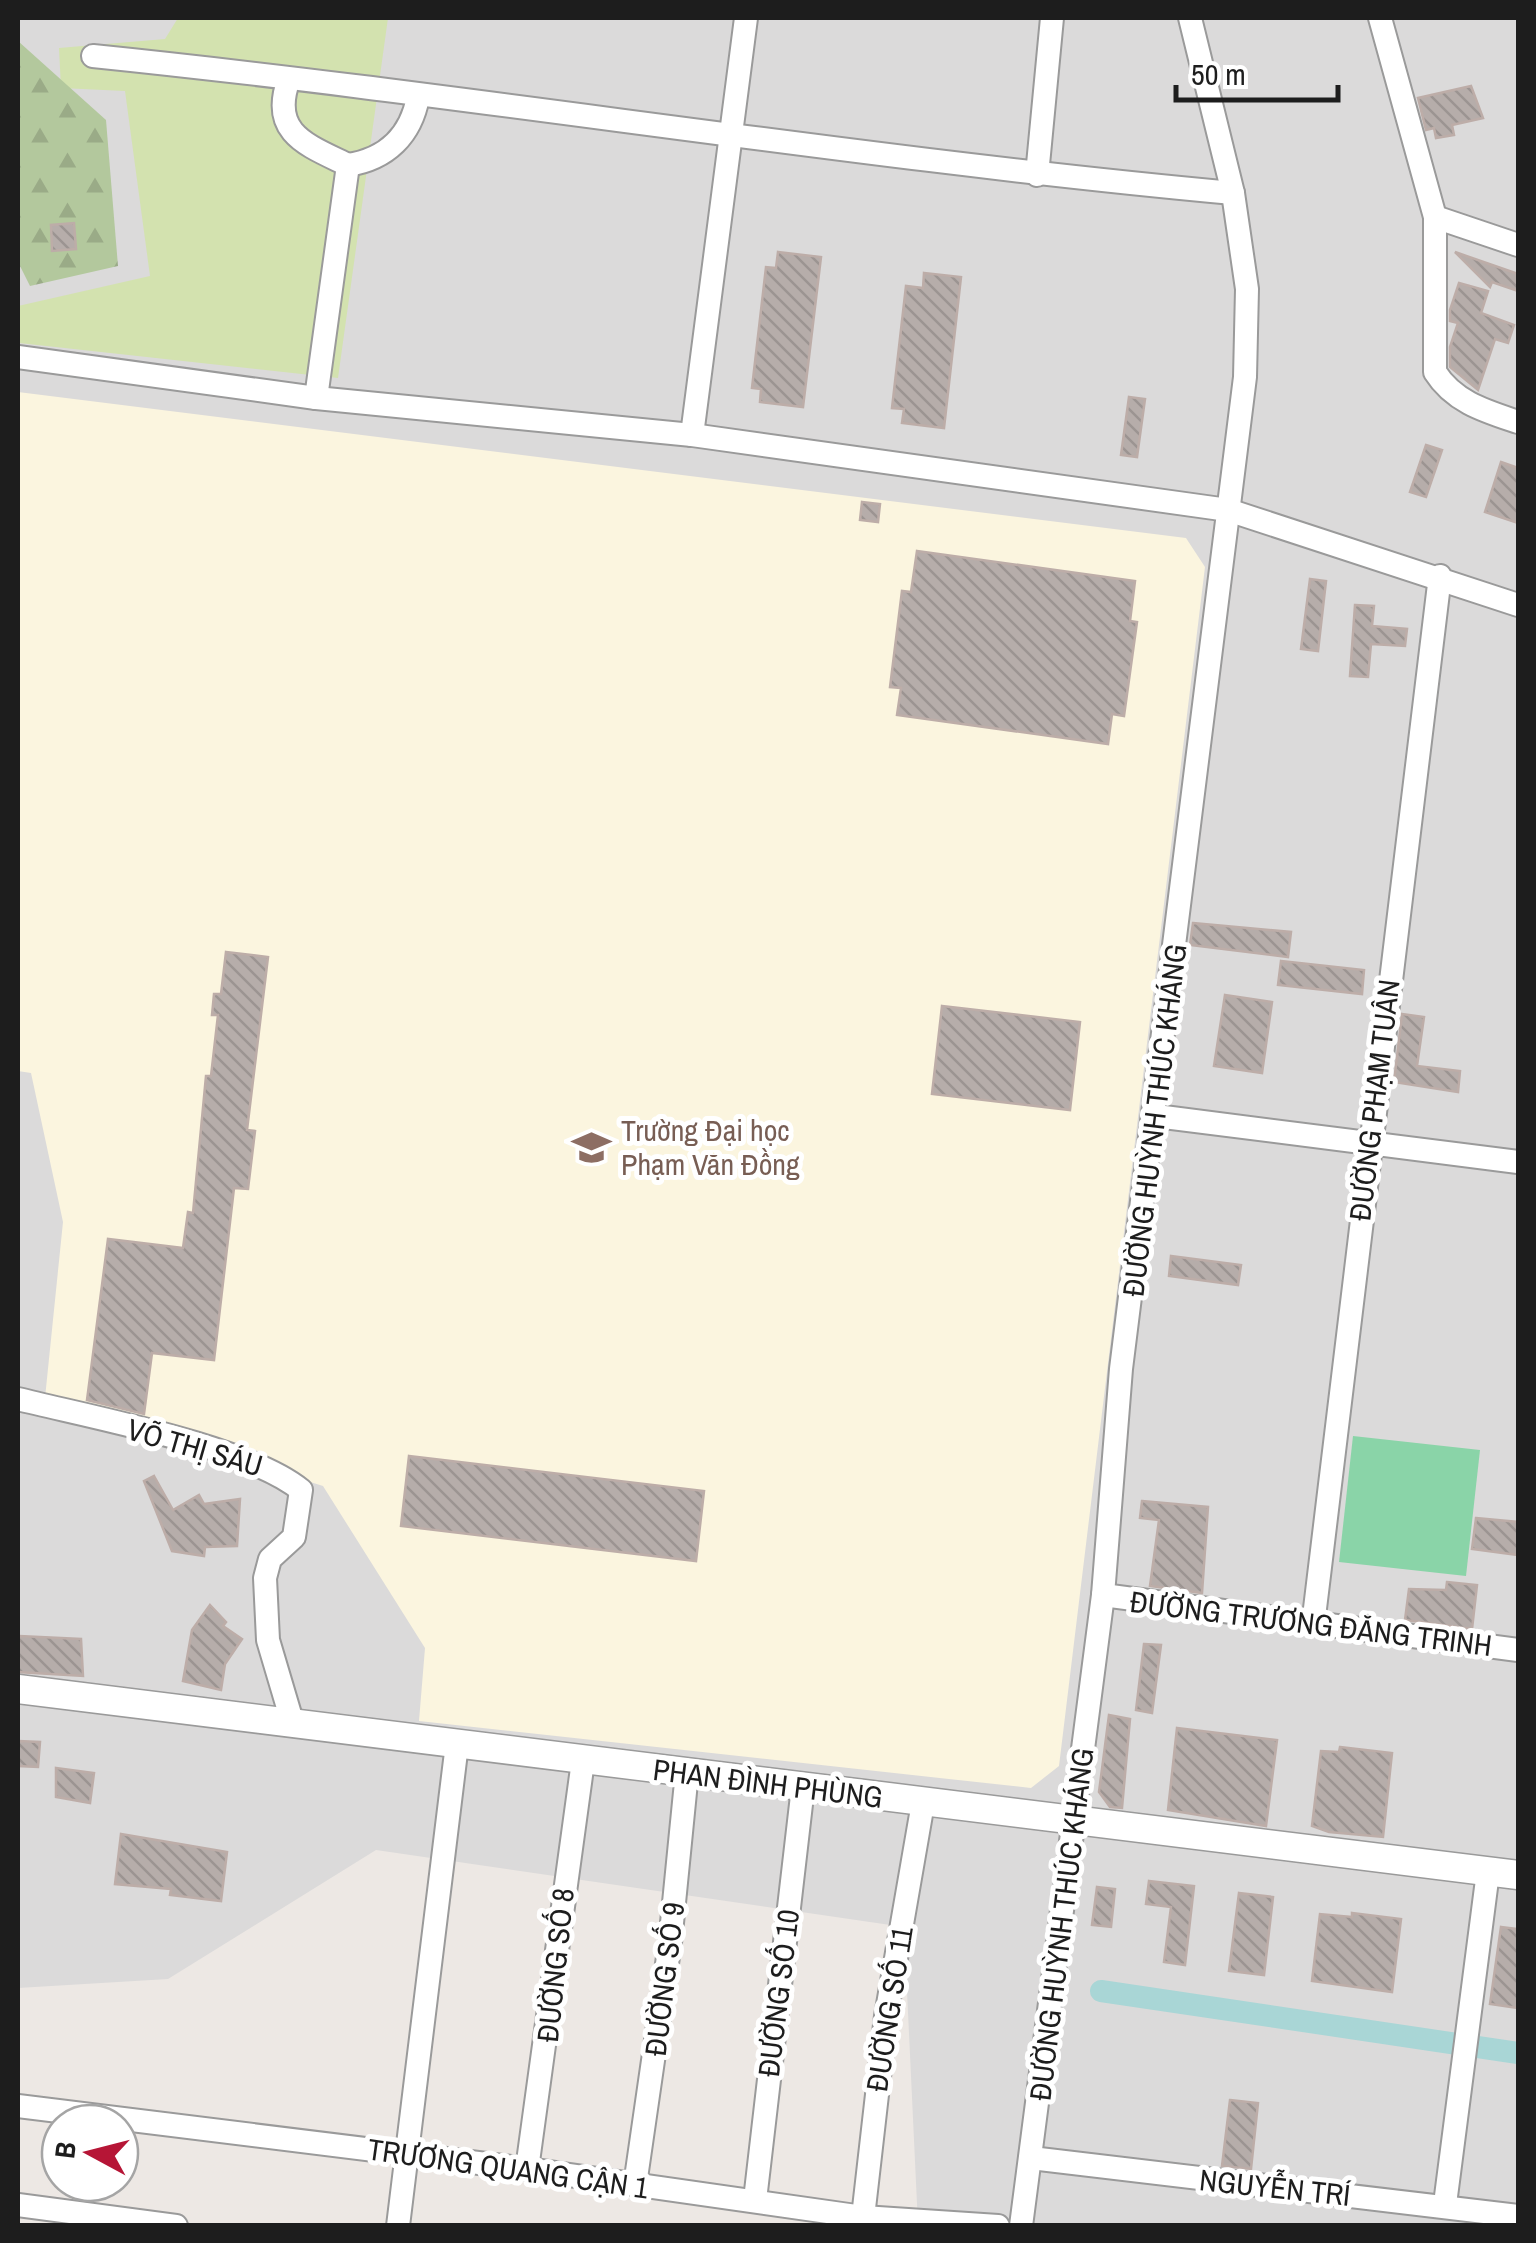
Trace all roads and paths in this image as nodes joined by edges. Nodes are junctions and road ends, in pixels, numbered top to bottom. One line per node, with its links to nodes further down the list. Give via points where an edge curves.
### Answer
1 (746, 18): 8 (street)
2 (1052, 18): 10 (street)
3 (1190, 18): 11 (street, ĐƯỜNG HUỲNH THÚC KHÁNG)
4 (1380, 18): 12 (street)
5 (93, 56): 6 (street)
6 (289, 79): 7 (street); 9 (street, via 282,98 290,131)
7 (418, 97): 8 (street); 9 (street, via 395,146 371,162)
8 (735, 132): 10 (street); 17 (street)
9 (348, 165): 15 (street)
10 (1037, 175): 11 (street)
11 (1233, 193): 18 (street, ĐƯỜNG HUỲNH THÚC KHÁNG, via 1247,306)
12 (1436, 217): 13 (street); 16 (street, via 1435,372 1447,390 1480,410)
13 (1518, 245)
14 (18, 357): 15 (street)
15 (316, 398): 17 (street)
16 (1518, 422)
17 (692, 435): 18 (street)
18 (1228, 510): 19 (street); 21 (street, ĐƯỜNG HUỲNH THÚC KHÁNG)
19 (1440, 576): 20 (street); 22 (street, ĐƯỜNG PHẠM TUÂN)
20 (1518, 606)
21 (1156, 1116): 22 (street); 25 (street, ĐƯỜNG HUỲNH THÚC KHÁNG, via 1122,1369)
22 (1368, 1142): 23 (street); 26 (street, ĐƯỜNG PHẠM TUÂN)
23 (1518, 1162)
24 (18, 1399): 29 (street, VÕ THỊ SÁU, via 281,1473 301,1490 294,1537 270,1559 265,1578 268,1640)
25 (1103, 1595): 26 (street, ĐƯỜNG TRƯƠNG ĐĂNG TRINH); 35 (street, ĐƯỜNG HUỲNH THÚC KHÁNG)
26 (1313, 1625): 27 (street, ĐƯỜNG TRƯƠNG ĐĂNG TRINH)
27 (1518, 1650)
28 (18, 1689): 29 (street, PHAN ĐÌNH PHÙNG)
29 (292, 1721): 30 (street, PHAN ĐÌNH PHÙNG)
30 (456, 1744): 31 (street, PHAN ĐÌNH PHÙNG); 39 (street)
31 (582, 1761): 32 (street, PHAN ĐÌNH PHÙNG); 41 (street, ĐƯỜNG SỐ 8)
32 (687, 1772): 33 (street, PHAN ĐÌNH PHÙNG); 42 (street, ĐƯỜNG SỐ 9)
33 (803, 1786): 34 (street, PHAN ĐÌNH PHÙNG); 43 (street, ĐƯỜNG SỐ 10)
34 (923, 1803): 35 (street, PHAN ĐÌNH PHÙNG); 46 (street, ĐƯỜNG SỐ 11, via 886,2016)
35 (1074, 1822): 36 (street, PHAN ĐÌNH PHÙNG); 40 (street, ĐƯỜNG HUỲNH THÚC KHÁNG)
36 (1488, 1872): 37 (street, PHAN ĐÌNH PHÙNG); 44 (street)
37 (1518, 1876)
38 (18, 2106): 39 (street, TRƯƠNG QUANG CẬN 1)
39 (410, 2154): 41 (street, TRƯƠNG QUANG CẬN 1); 50 (street)
40 (1032, 2158): 44 (street, NGUYỄN TRÍ); 52 (street, ĐƯỜNG HUỲNH THÚC KHÁNG)
41 (527, 2169): 42 (street, TRƯƠNG QUANG CẬN 1)
42 (635, 2185): 43 (street, TRƯƠNG QUANG CẬN 1)
43 (754, 2200): 46 (street, TRƯƠNG QUANG CẬN 1)
44 (1445, 2204): 47 (street, NGUYỄN TRÍ)
45 (22, 2212): 48 (street)
46 (863, 2216): 51 (street, TRƯƠNG QUANG CẬN 1)
47 (1518, 2216)
48 (54, 2218): 49 (street)
49 (176, 2226)
50 (398, 2226)
51 (998, 2226)
52 (1021, 2226)

